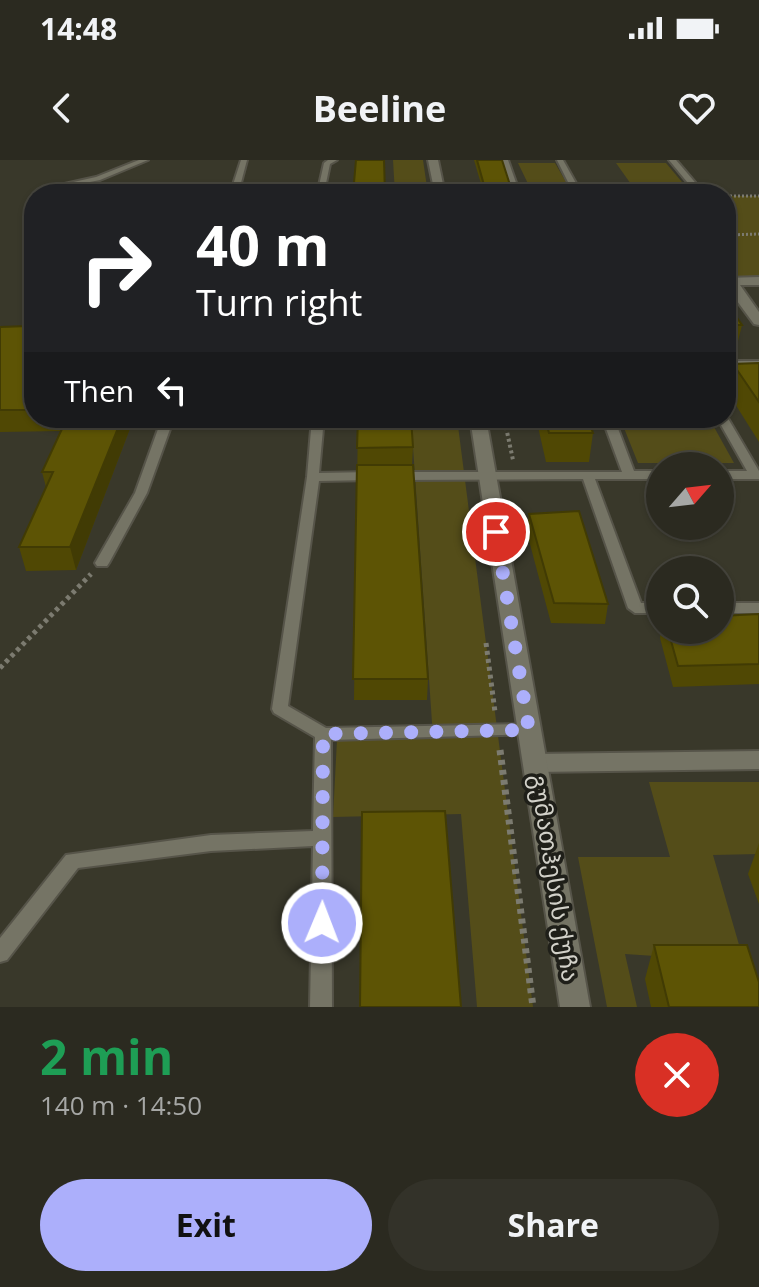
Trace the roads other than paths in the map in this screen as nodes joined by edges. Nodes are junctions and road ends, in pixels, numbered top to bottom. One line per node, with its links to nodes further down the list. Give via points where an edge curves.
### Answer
1 (145, 160): 8 (lane)
2 (244, 160): 9 (lane)
3 (334, 160): 10 (lane, via 327,163)
4 (433, 160): 11 (street)
5 (505, 160): 12 (lane)
6 (560, 160): 13 (lane)
7 (672, 160): 14 (lane)
8 (71, 184)
9 (237, 184)
10 (322, 184)
11 (438, 184)
12 (513, 184)
13 (573, 184)
14 (692, 184)
15 (759, 281): 16 (street)
16 (736, 282)
17 (736, 292): 18 (street)
18 (759, 321)
19 (736, 364): 20 (lane)
20 (759, 364)
21 (165, 428): 33 (lane, via 132,517)
22 (317, 428): 32 (lane)
23 (480, 428): 26 (street, გუმათჰესის ქუჩა)
24 (612, 428): 28 (lane)
25 (729, 428): 31 (lane)
26 (487, 475): 27 (lane); 32 (lane); 37 (street, გუმათჰესის ქუჩა)
27 (588, 475): 28 (lane); 34 (lane, via 635,608)
28 (629, 475): 29 (lane)
29 (646, 475)
30 (734, 475): 31 (lane)
31 (757, 475)
32 (313, 477): 38 (lane, via 280,709)
33 (102, 563)
34 (646, 608)
35 (734, 608): 36 (lane)
36 (759, 608)
37 (529, 730): 38 (lane); 40 (street, გუმათჰესის ქუჩა)
38 (323, 734): 41 (lane)
39 (759, 760): 40 (street)
40 (535, 763): 44 (street, გუმათჰესის ქუჩა)
41 (323, 838): 42 (lane, via 211,843 73,861); 43 (lane)
42 (0, 953)
43 (321, 1007)
44 (575, 1007)

